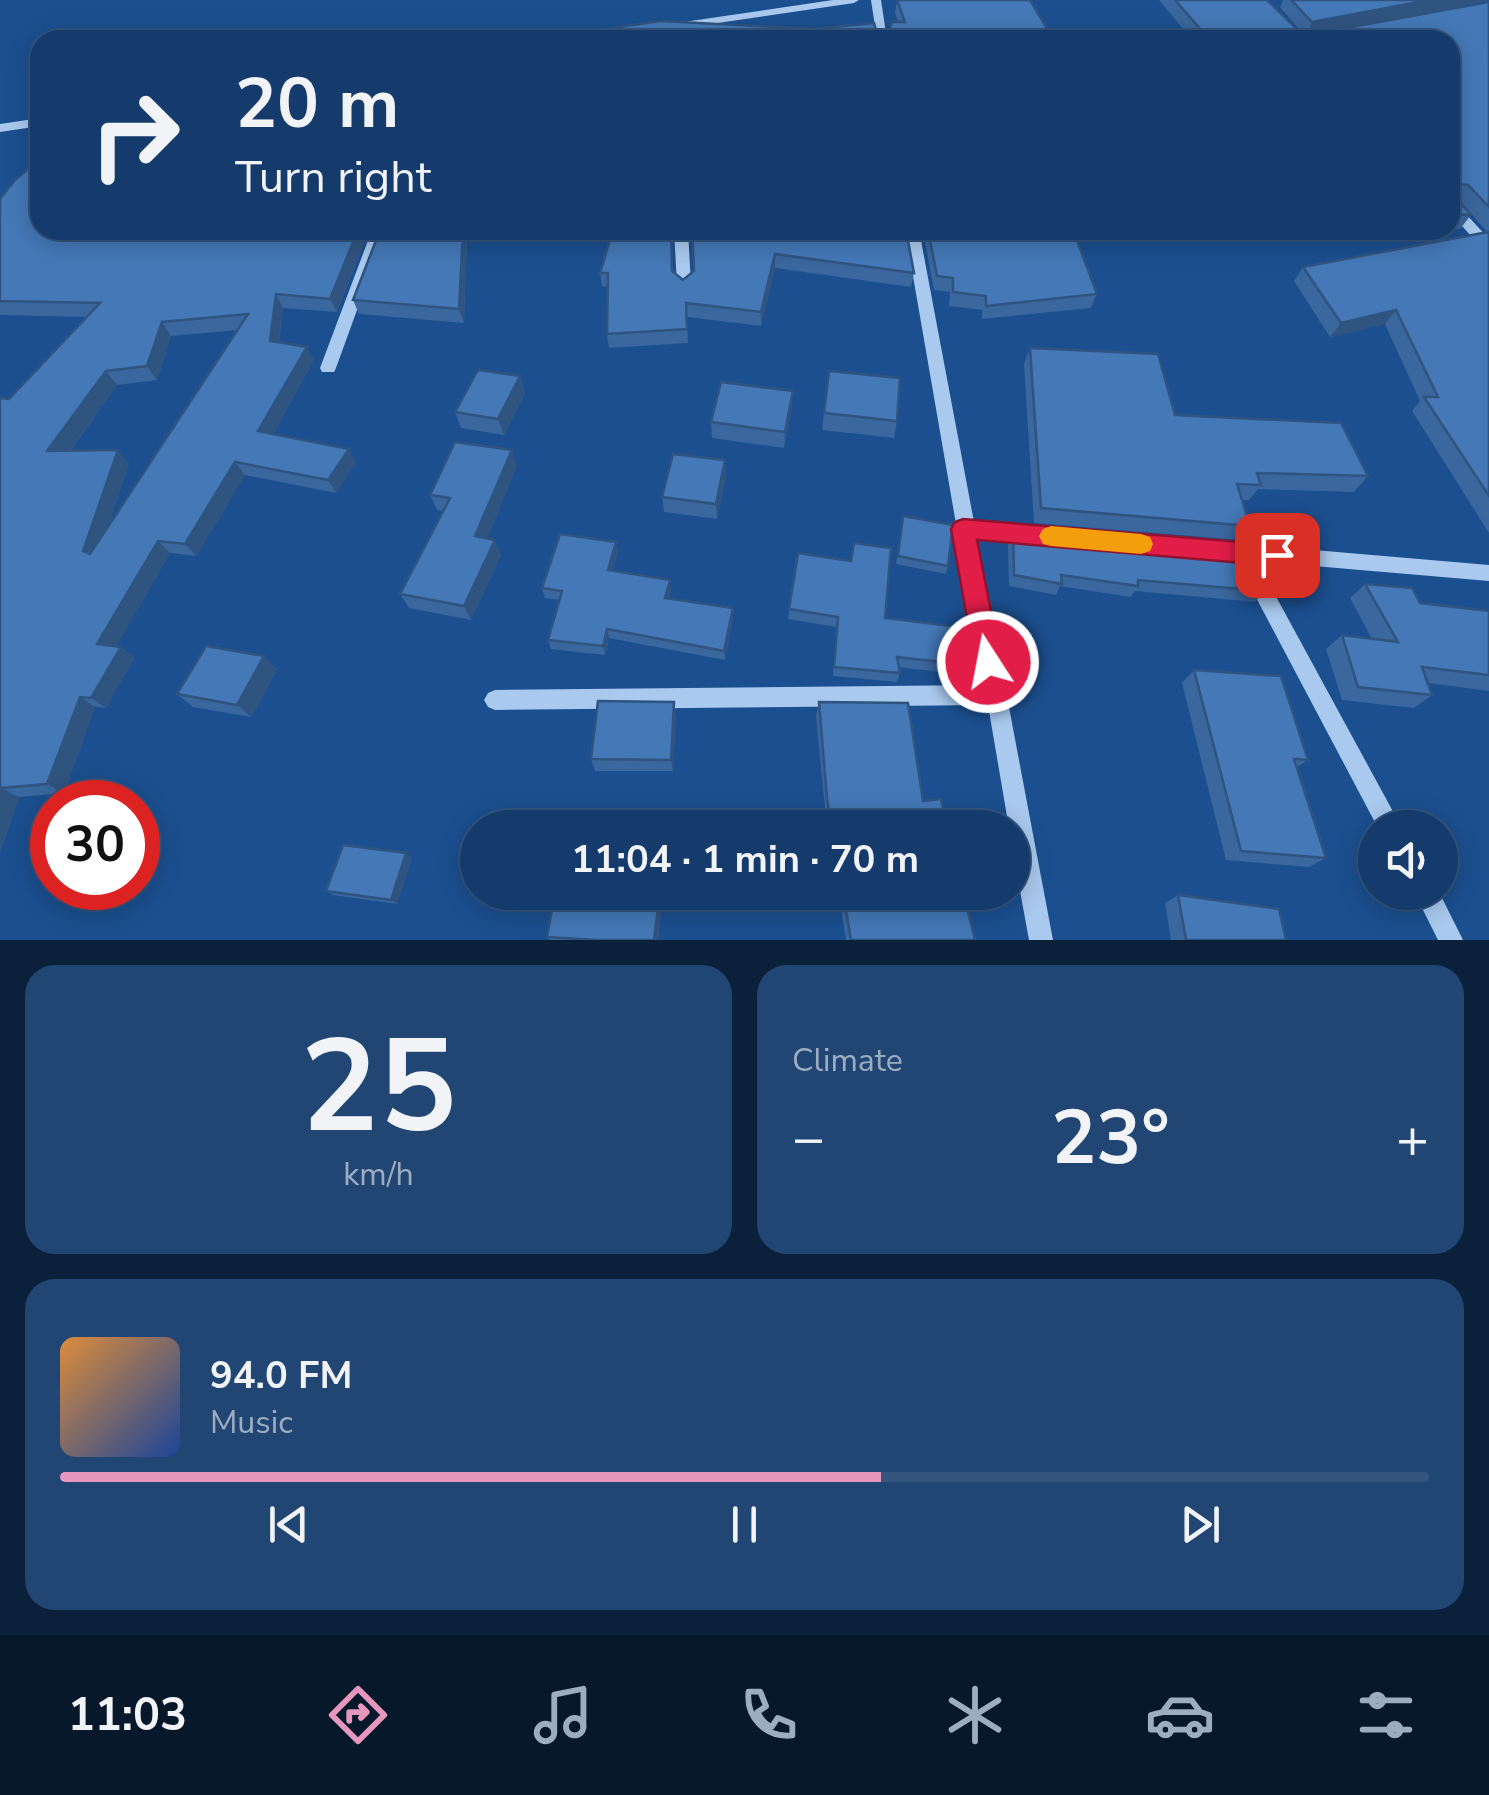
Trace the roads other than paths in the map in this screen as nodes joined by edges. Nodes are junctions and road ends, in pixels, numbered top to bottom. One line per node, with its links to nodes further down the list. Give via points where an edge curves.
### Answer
1 (854, 0): 3 (street)
2 (876, 0): 4 (street)
3 (672, 30)
4 (880, 30)
5 (30, 124): 6 (street)
6 (0, 128)
7 (1460, 215): 11 (street)
8 (375, 240): 13 (street)
9 (682, 240): 12 (street)
10 (914, 240): 14 (street)
11 (1489, 247)
12 (684, 284)
13 (328, 368)
14 (963, 529): 15 (street); 17 (street)
15 (1242, 552): 16 (street); 19 (street)
16 (1489, 573)
17 (994, 696): 18 (street); 21 (street)
18 (495, 700)
19 (1381, 810)
20 (1436, 910): 22 (street)
21 (1041, 940)
22 (1452, 940)

